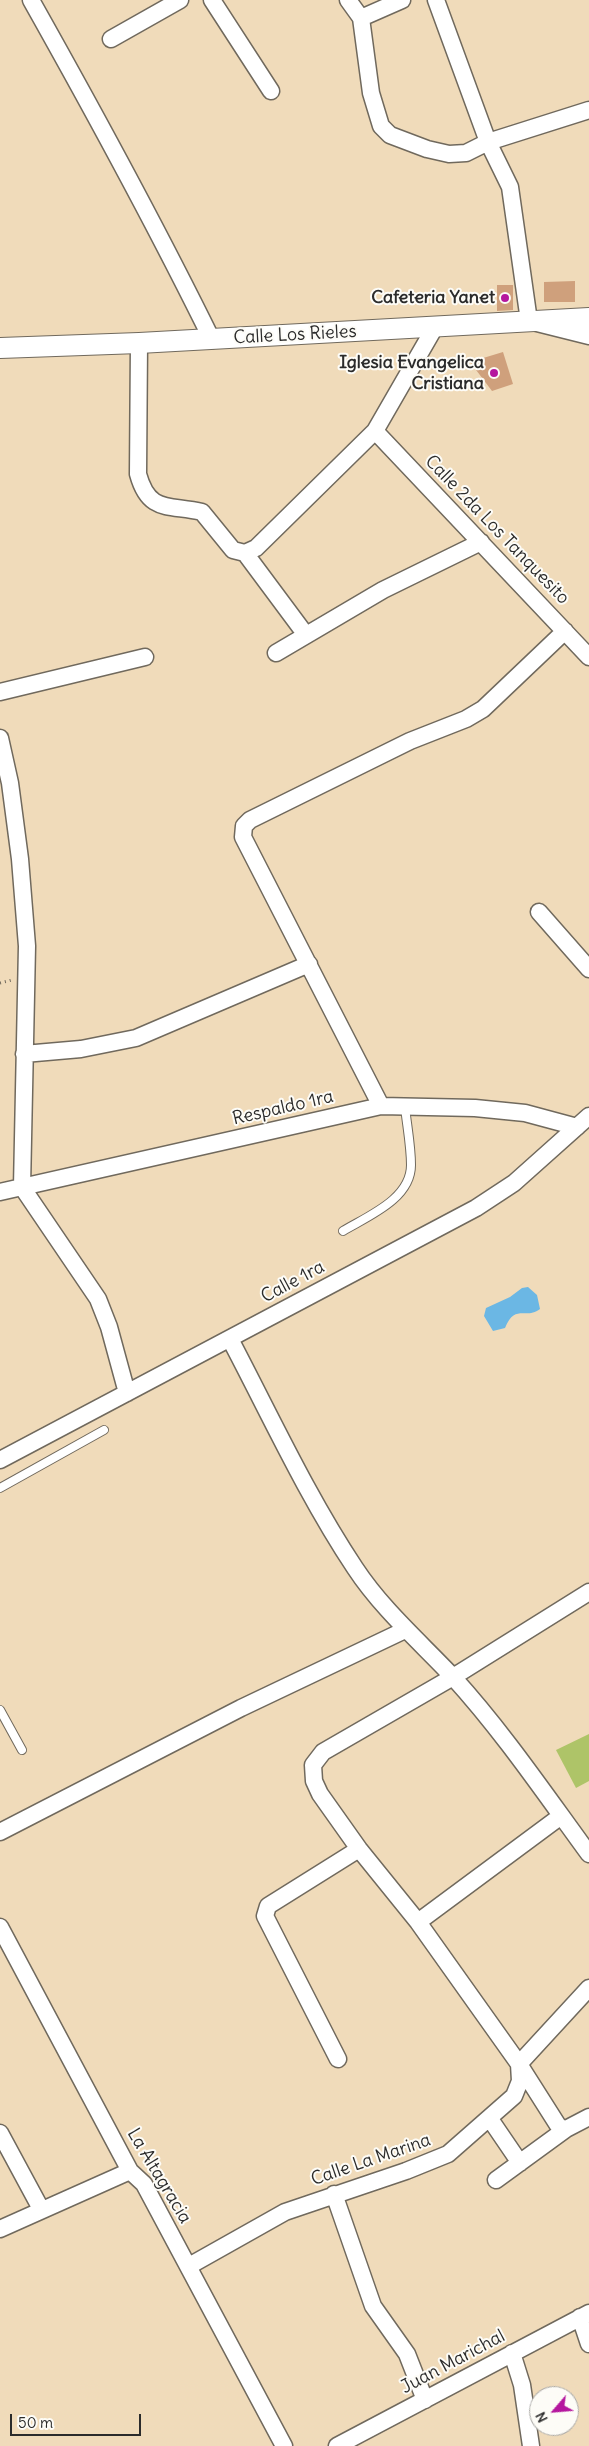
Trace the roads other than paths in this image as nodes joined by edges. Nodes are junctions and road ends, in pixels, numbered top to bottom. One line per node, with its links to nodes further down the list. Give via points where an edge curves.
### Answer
1 (31, 0): 16 (street, via 170,253)
2 (180, 0): 8 (street)
3 (212, 0): 9 (street)
4 (348, 0): 7 (street)
5 (402, 0): 7 (street)
6 (436, 0): 11 (street)
7 (361, 18): 11 (street, via 371,93 381,126 390,135 448,154 466,153)
8 (111, 40)
9 (271, 91)
10 (589, 110): 11 (street)
11 (488, 142): 13 (street, via 510,187)
12 (589, 318): 13 (street, Calle Los Rieles)
13 (529, 321): 14 (street, Calle Los Rieles); 15 (street)
14 (435, 327): 16 (street, Calle Los Rieles); 19 (street)
15 (589, 336)
16 (212, 340): 17 (street, Calle Los Rieles)
17 (139, 344): 18 (street, Calle Los Rieles); 21 (street, via 138,474 143,491 160,505 202,512 233,550)
18 (0, 348)
19 (375, 431): 20 (street, Calle 2da Los Tanquesito); 21 (street, via 256,548)
20 (481, 542): 22 (street, Calle 2da Los Tanquesito); 23 (street, via 383,590)
21 (245, 554): 23 (street)
22 (565, 630): 25 (street, Calle 2da Los Tanquesito); 30 (street, via 483,709 410,741 250,820 244,826 243,837)
23 (306, 635): 24 (street)
24 (276, 653)
25 (589, 657)
26 (145, 658): 27 (street)
27 (0, 692)
28 (0, 738): 32 (street, via 10,783 20,859 27,946)
29 (538, 912): 31 (street)
30 (309, 964): 32 (street, via 136,1038 81,1049); 33 (street)
31 (589, 970)
32 (24, 1054): 36 (street)
33 (381, 1106): 34 (street, Respaldo 1ra); 36 (street, Respaldo 1ra)
34 (405, 1107): 35 (street, Respaldo 1ra, via 475,1108); 38 (lane, via 411,1166 403,1189 393,1201)
35 (583, 1122): 39 (street, Calle 1ra, via 514,1184 497,1195)
36 (22, 1187): 37 (street, Respaldo 1ra); 40 (street, via 98,1299)
37 (0, 1192)
38 (342, 1231)
39 (230, 1339): 40 (street, Calle 1ra); 45 (street, via 350,1561)
40 (127, 1393): 42 (street, Calle 1ra)
41 (104, 1430): 43 (lane)
42 (0, 1460)
43 (0, 1488)
44 (589, 1592): 46 (street)
45 (405, 1630): 46 (street); 50 (street, via 241,1708)
46 (453, 1677): 49 (street); 51 (street, via 323,1752 313,1766 314,1782 320,1794)
47 (0, 1710): 48 (lane)
48 (22, 1750)
49 (561, 1816): 52 (street); 53 (street)
50 (0, 1832)
51 (359, 1849): 53 (street); 56 (street, via 268,1906 265,1916)
52 (589, 1854)
53 (418, 1922): 57 (street)
54 (0, 1927): 63 (street, La Altagracia)
55 (589, 1988): 57 (street)
56 (338, 2059)
57 (519, 2064): 59 (street, Calle La Marina, via 520,2082 514,2096); 60 (street, via 559,2126)
58 (589, 2117): 60 (street)
59 (490, 2119): 62 (street); 65 (street, Calle La Marina, via 448,2154)
60 (566, 2129): 62 (street)
61 (0, 2133): 66 (street)
62 (520, 2163): 64 (street)
63 (130, 2171): 66 (street); 68 (street, La Altagracia, via 144,2184)
64 (496, 2180)
65 (334, 2194): 68 (street, Calle La Marina, via 285,2212); 72 (street, via 373,2306 406,2354)
66 (41, 2209): 67 (street)
67 (0, 2229)
68 (189, 2266): 73 (street, La Altagracia)
69 (585, 2315): 70 (street); 71 (street, Juan Marichal)
70 (589, 2344)
71 (512, 2353): 72 (street, Juan Marichal); 75 (street, via 522,2385)
72 (424, 2400): 74 (street, Juan Marichal)
73 (284, 2446)
74 (336, 2446)
75 (531, 2446)

